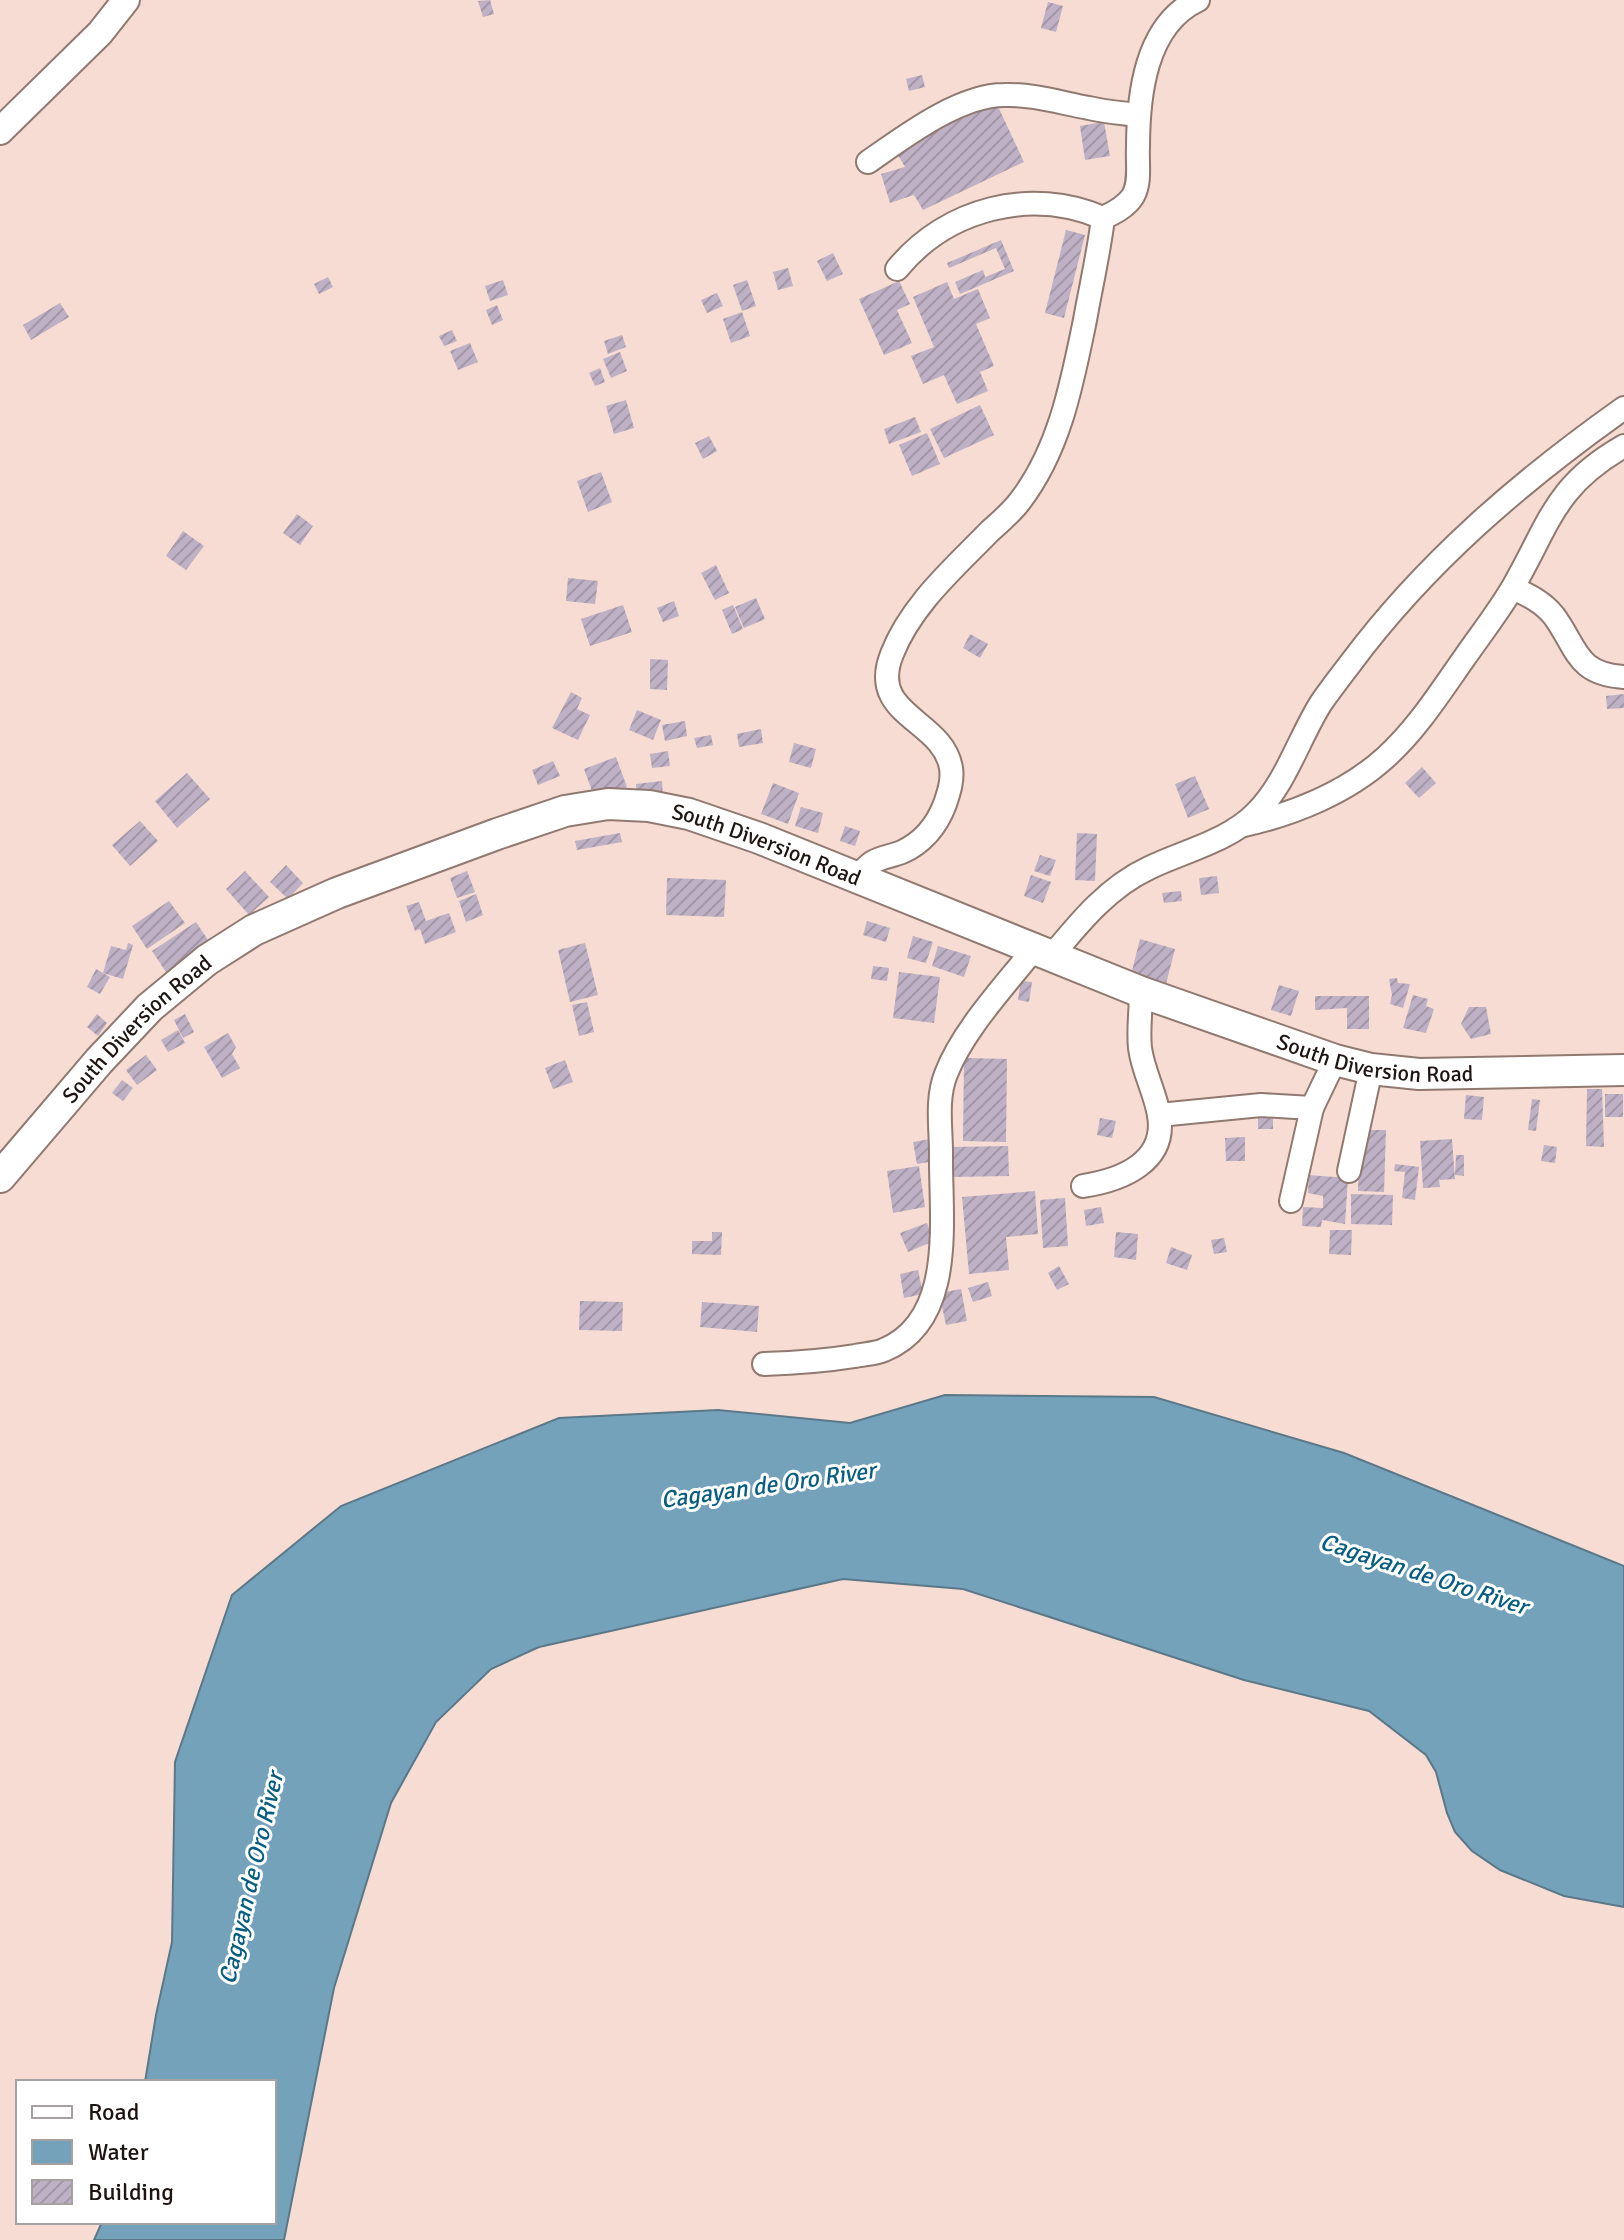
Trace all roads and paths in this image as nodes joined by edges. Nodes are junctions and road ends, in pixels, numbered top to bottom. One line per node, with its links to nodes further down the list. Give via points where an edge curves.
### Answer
1 (126, 0): 4 (street, via 100,33)
2 (1198, 0): 3 (street, via 1167,24 1154,48)
3 (1138, 115): 5 (street, via 992,96 936,118); 6 (street, via 1138,183 1132,198)
4 (0, 131)
5 (868, 162)
6 (1103, 218): 7 (street, via 1055,203 999,207 947,227 912,250); 15 (street, via 1055,441 1020,502 911,617 887,666 892,698 935,737 948,757 950,787 944,806 919,842 872,863)
7 (897, 269)
8 (1624, 408): 9 (street)
9 (1586, 435): 11 (street); 14 (street, via 1466,534 1382,623 1321,703 1269,797)
10 (1624, 446): 11 (street)
11 (1603, 458): 12 (street, via 1558,502)
12 (1513, 588): 13 (street, via 1553,615 1584,664 1605,676); 14 (street, via 1411,732 1385,758 1321,798)
13 (1624, 677)
14 (1243, 825): 16 (street, via 1126,880)
15 (855, 878): 16 (main road, South Diversion Road); 24 (main road, South Diversion Road, via 731,828 649,806 608,804 565,811 497,834 304,906 207,960 150,1007)
16 (1042, 953): 17 (main road, South Diversion Road); 27 (street, via 983,1014 946,1075 940,1102 939,1269 921,1321 906,1339 882,1352)
17 (1141, 992): 18 (main road, South Diversion Road); 22 (street, via 1140,1049)
18 (1335, 1060): 19 (main road, South Diversion Road); 21 (street)
19 (1371, 1069): 20 (main road, South Diversion Road, via 1419,1074); 23 (street)
20 (1624, 1070)
21 (1312, 1108): 22 (street, via 1250,1106); 26 (street)
22 (1159, 1115): 25 (street, via 1159,1141 1150,1157 1124,1176)
23 (1349, 1171)
24 (0, 1177)
25 (1083, 1186)
26 (1291, 1201)
27 (764, 1364)

